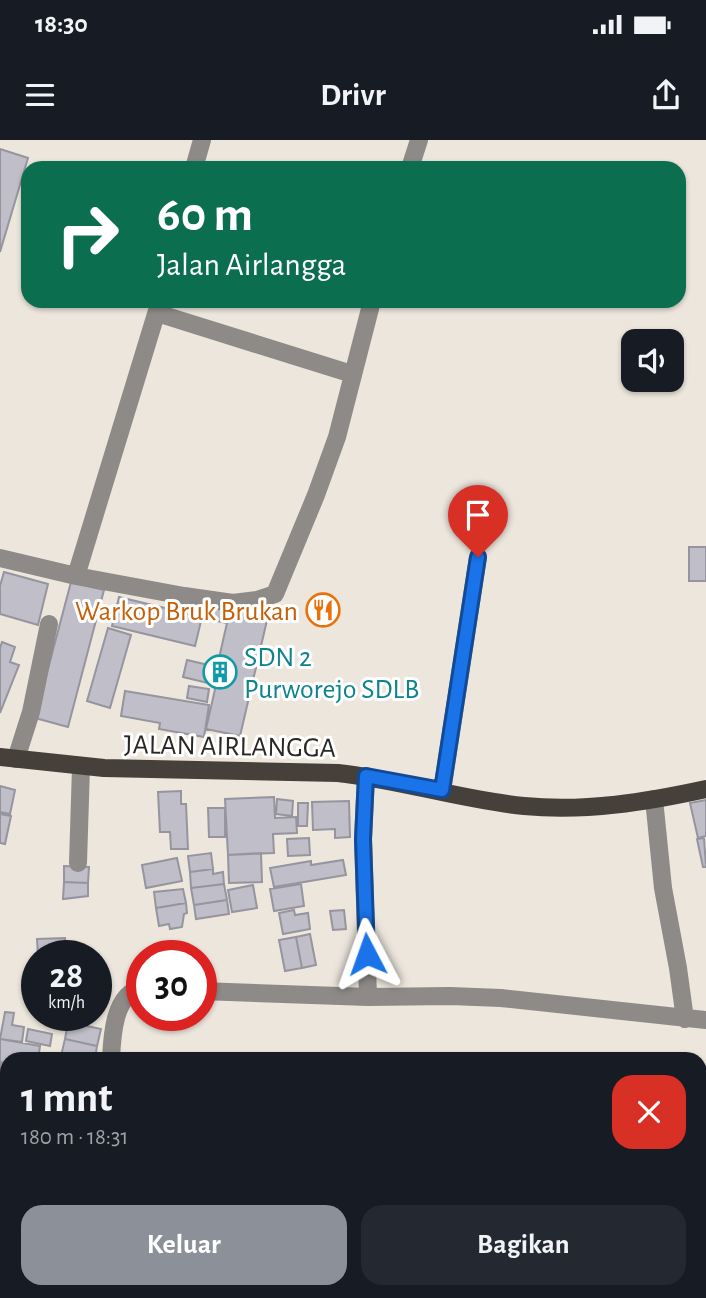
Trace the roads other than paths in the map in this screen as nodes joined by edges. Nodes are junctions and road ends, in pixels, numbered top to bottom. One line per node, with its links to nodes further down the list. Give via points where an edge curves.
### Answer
1 (202, 140): 3 (street)
2 (419, 140): 4 (street)
3 (196, 161)
4 (412, 161)
5 (159, 308): 11 (street)
6 (162, 308): 8 (street)
7 (370, 308): 8 (street)
8 (352, 374): 11 (street, via 337,437 275,594 233,603)
9 (478, 557): 17 (street)
10 (0, 558): 11 (street)
11 (76, 576)
12 (49, 624): 13 (street, via 31,712)
13 (8, 758): 14 (main road, JALAN AIRLANGGA)
14 (80, 766): 15 (main road, JALAN AIRLANGGA); 19 (street)
15 (366, 776): 17 (main road, JALAN AIRLANGGA); 21 (street, via 363,850)
16 (706, 789): 18 (main road, JALAN AIRLANGGA)
17 (442, 790): 18 (main road, JALAN AIRLANGGA, via 524,806 608,806)
18 (654, 799): 23 (street, via 663,888)
19 (78, 863)
20 (217, 992): 21 (street)
21 (368, 997): 23 (street, via 501,998)
22 (126, 998): 25 (street)
23 (685, 1019): 24 (street)
24 (706, 1020)
25 (112, 1052)

